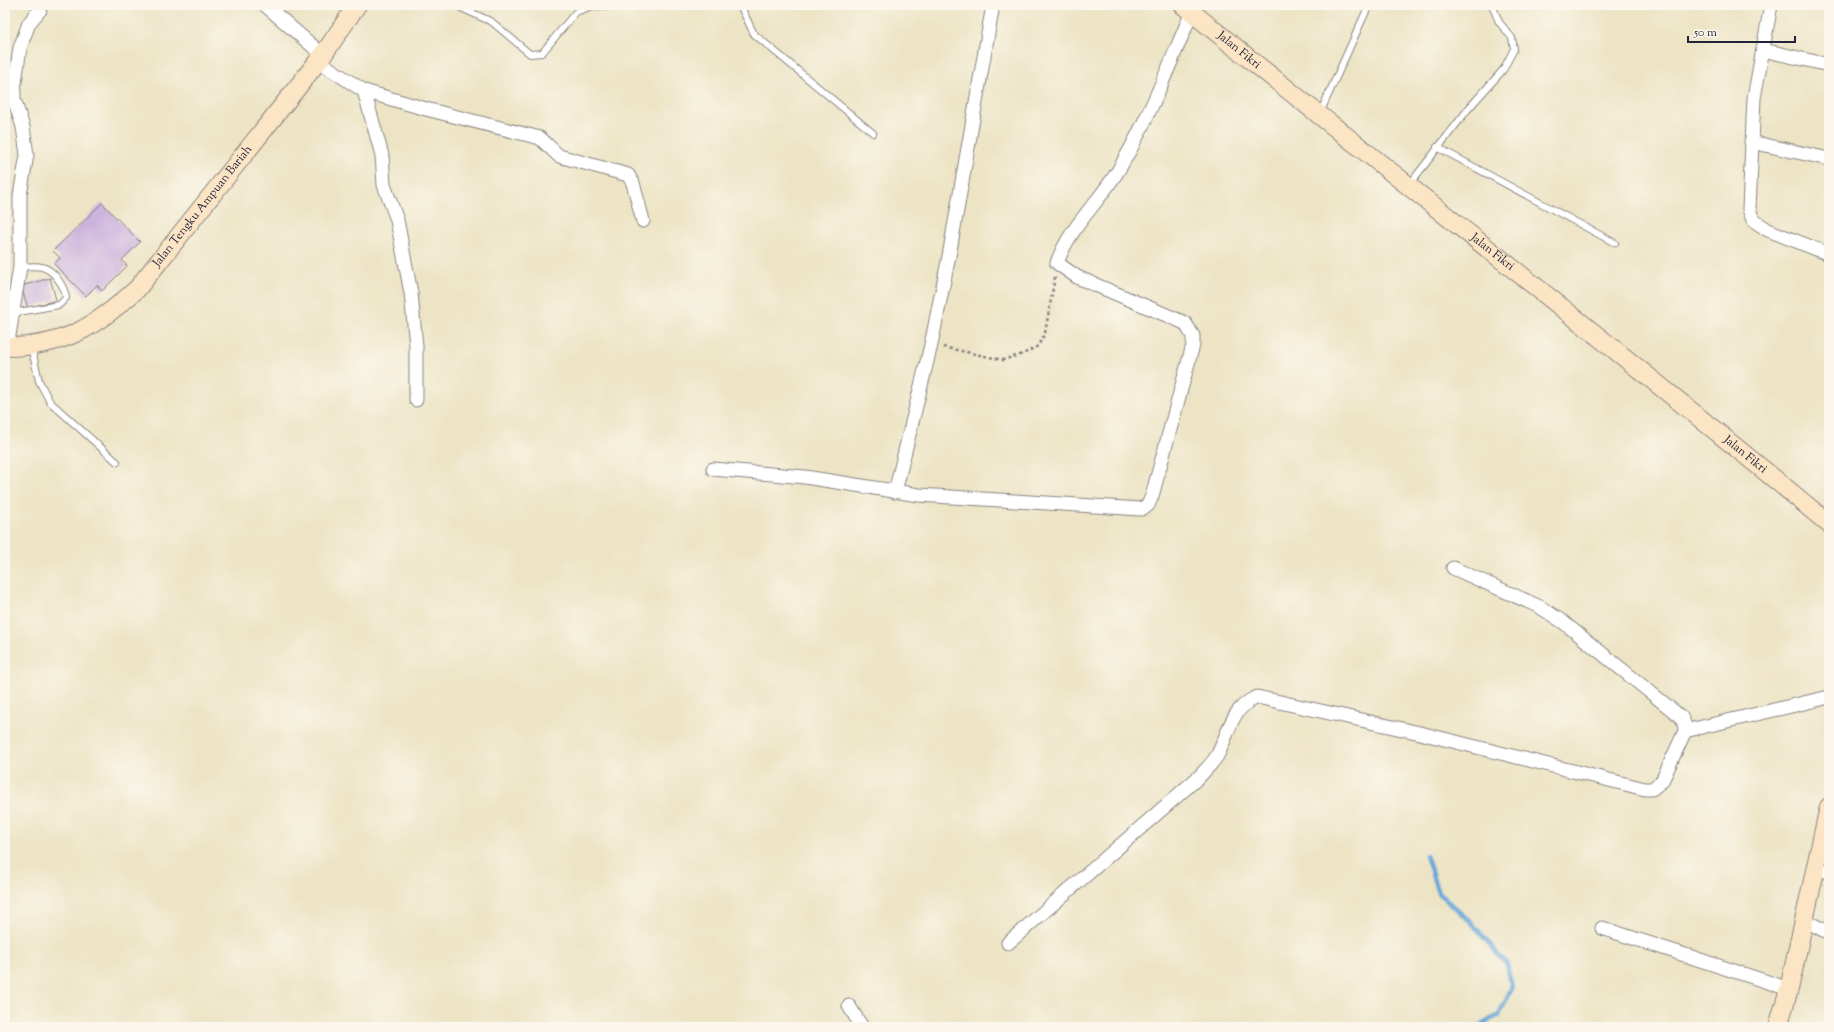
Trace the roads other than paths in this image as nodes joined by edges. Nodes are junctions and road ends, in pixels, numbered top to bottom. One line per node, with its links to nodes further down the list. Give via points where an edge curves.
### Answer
1 (265, 5): 13 (street)
2 (357, 5): 13 (street, Jalan Tengku Ampuan Bariah)
3 (455, 5): 4 (lane, via 492,22 530,54 536,55 542,53 576,12 592,6)
4 (637, 5)
5 (740, 5): 17 (lane, via 754,34)
6 (993, 5): 32 (street, via 931,345)
7 (1369, 5): 16 (lane)
8 (1492, 5): 19 (lane, via 1499,22 1512,38 1514,49 1503,70)
9 (1771, 5): 12 (street)
10 (1187, 8): 16 (street, Jalan Fikri); 32 (street, via 1158,92 1123,164 1068,237 1057,263 1078,277 1185,323 1193,336 1193,345 1148,505 1140,509)
11 (40, 10): 25 (street, via 29,24 20,48 14,89 27,155 20,195)
12 (1763, 50): 14 (street); 18 (street, via 1754,98)
13 (321, 58): 15 (street); 27 (street, Jalan Tengku Ampuan Bariah, via 137,289 84,331 55,342)
14 (1829, 65)
15 (364, 91): 22 (street, via 540,138 559,156 628,175 633,183); 29 (street, via 382,155 384,185 397,220 411,293 416,346)
16 (1319, 115): 21 (street, Jalan Fikri)
17 (873, 133)
18 (1751, 142): 20 (street); 24 (street, via 1749,209 1753,220 1768,230)
19 (1437, 147): 21 (lane); 23 (lane)
20 (1829, 159)
21 (1408, 187): 33 (street, Jalan Fikri)
22 (643, 220)
23 (1615, 243)
24 (1829, 254)
25 (20, 267): 26 (street); 26 (lane, via 42,267 65,289 66,298 59,305)
26 (12, 313): 28 (street)
27 (30, 345): 28 (street, Jalan Tengku Ampuan Bariah); 30 (lane, via 39,381 50,402)
28 (6, 348)
29 (416, 400)
30 (117, 462)
31 (713, 469): 32 (street, via 805,477)
32 (895, 492)
33 (1829, 524)
34 (1453, 568): 36 (street, via 1540,607 1563,622 1681,716)
35 (1829, 697): 36 (street)
36 (1685, 731): 42 (street, via 1662,781 1652,789 1645,789 1420,732 1257,697 1246,702 1232,720 1218,755 1200,776)
37 (1829, 806): 38 (street)
38 (1822, 870): 39 (street)
39 (1804, 920): 41 (street); 43 (street)
40 (1602, 928): 43 (street)
41 (1829, 932)
42 (1008, 943)
43 (1788, 989): 46 (street)
44 (849, 1006): 45 (street)
45 (862, 1027)
46 (1778, 1027)

